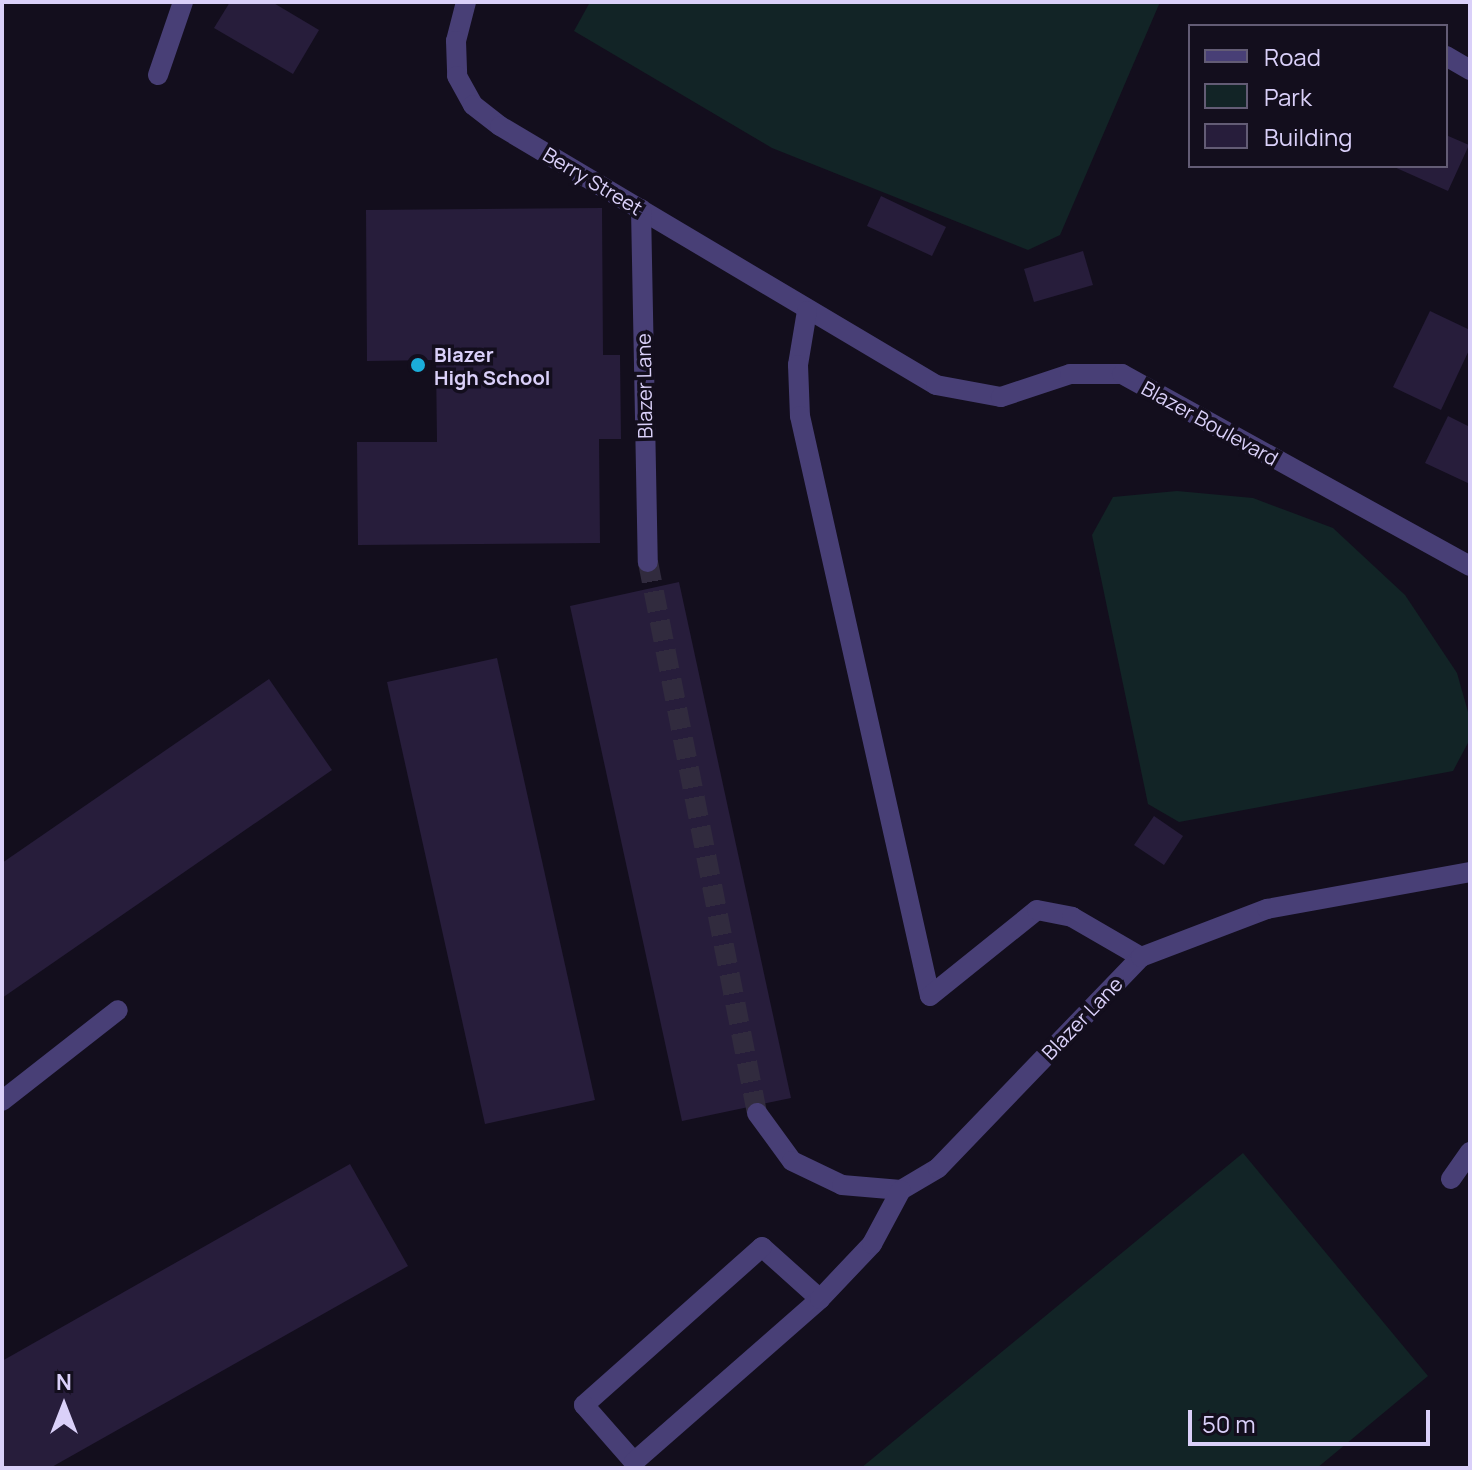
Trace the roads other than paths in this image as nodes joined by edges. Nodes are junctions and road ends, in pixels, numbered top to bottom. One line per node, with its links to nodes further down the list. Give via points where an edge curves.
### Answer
1 (183, 2): 5 (street)
2 (466, 2): 6 (street, Berry Street, via 456,41 457,76 473,105)
3 (1448, 57): 4 (street)
4 (1470, 70)
5 (158, 75)
6 (641, 209): 7 (street, Berry Street); 8 (street, Blazer Lane)
7 (807, 311): 9 (street, Blazer Boulevard, via 936,385 1001,397 1070,374 1122,374); 11 (street, via 798,365 800,416 930,996 1037,910 1072,917)
8 (648, 562)
9 (1470, 566)
10 (1470, 872): 11 (street, Blazer Lane, via 1267,909)
11 (1141, 957): 17 (street, Blazer Lane, via 938,1168)
12 (118, 1010): 13 (street)
13 (2, 1101)
14 (757, 1113): 17 (street, via 792,1161 842,1185)
15 (1470, 1152): 16 (street)
16 (1451, 1179)
17 (901, 1190): 18 (street, via 872,1244)
18 (820, 1299): 18 (street, via 634,1462 584,1405 762,1247)

